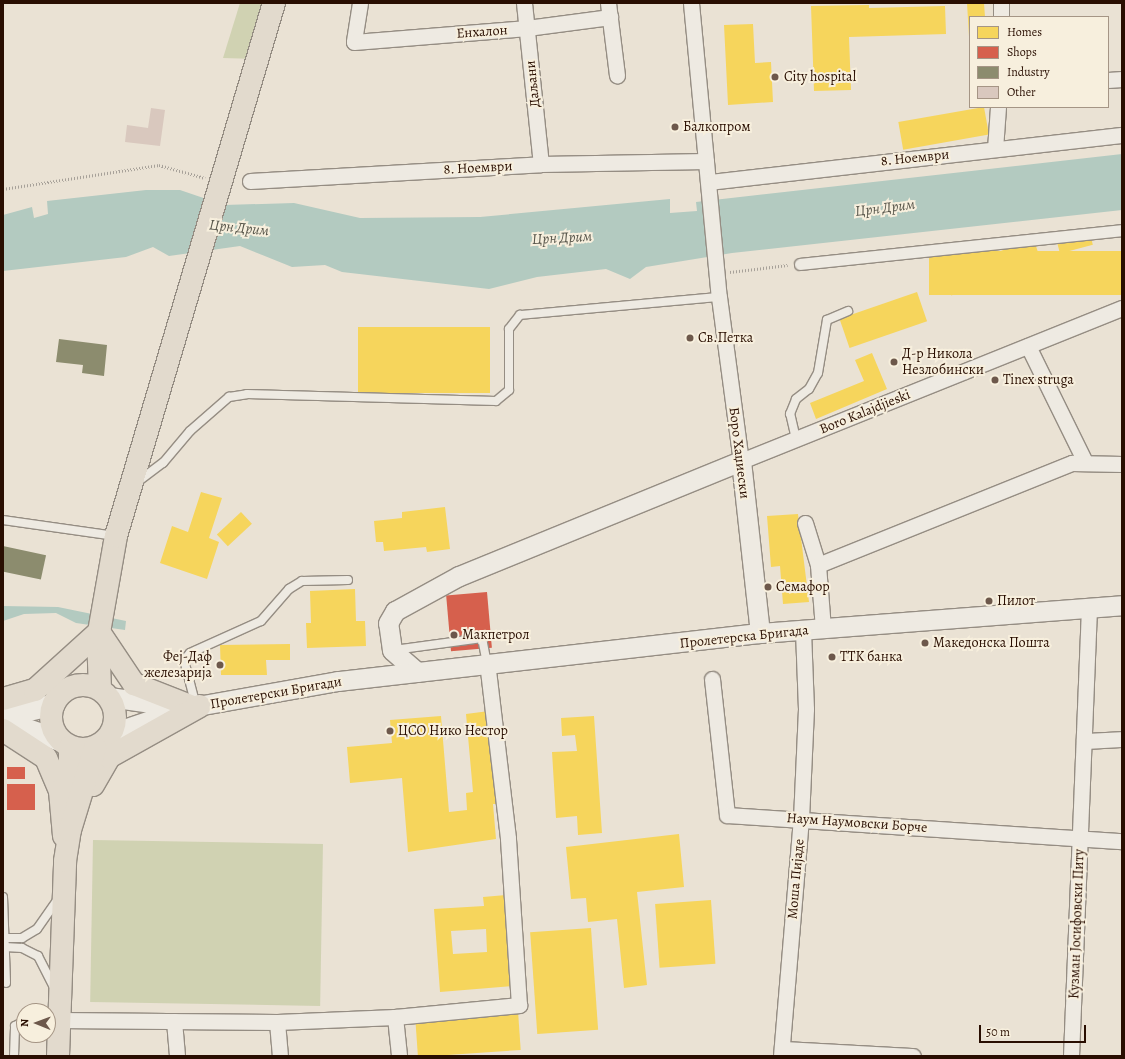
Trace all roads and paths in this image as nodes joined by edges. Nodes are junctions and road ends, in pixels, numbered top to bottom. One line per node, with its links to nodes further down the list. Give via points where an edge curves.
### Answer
1 (274, 3): 19 (main road)
2 (360, 3): 8 (street, Енхалон, via 354,42)
3 (524, 3): 8 (street, Даљани)
4 (691, 3): 15 (street, Боро Хаџиески)
5 (1001, 3): 7 (street)
6 (609, 10): 8 (street, Енхалон); 9 (street, Енхалон)
7 (1001, 16)
8 (527, 28): 16 (street, Даљани)
9 (617, 75)
10 (1122, 79): 11 (street)
11 (1109, 80)
12 (998, 108): 14 (street)
13 (1122, 134): 14 (street, 8. Ноември)
14 (995, 150): 18 (street, 8. Ноември)
15 (706, 161): 16 (street, 8. Ноември); 18 (street, Боро Хаџиески)
16 (541, 164): 17 (street, 8. Ноември)
17 (250, 181)
18 (709, 182): 24 (street, Боро Хаџиески)
19 (220, 186): 20 (path, via 159,165); 33 (main road)
20 (3, 189)
21 (1122, 230): 22 (street)
22 (800, 264)
23 (783, 265): 24 (path)
24 (717, 273): 25 (street, Боро Хаџиески)
25 (719, 297): 31 (street, Боро Хаџиески); 33 (lane, via 520,315 509,329 509,390 496,401 254,394 228,398 190,431 163,463)
26 (1122, 308): 28 (street, Boro Kalajdjieski)
27 (848, 311): 29 (lane, via 827,320 818,373 810,389 796,399 790,414)
28 (1028, 346): 29 (street, Boro Kalajdjieski); 30 (street)
29 (796, 439): 31 (street, Boro Kalajdjieski)
30 (1084, 460): 32 (street); 37 (street, via 890,534)
31 (741, 461): 44 (street, Боро Хаџиески); 45 (street, via 459,576 395,611 388,623)
32 (1122, 464)
33 (131, 487): 36 (main road)
34 (3, 520): 36 (lane)
35 (806, 523): 37 (street)
36 (116, 536): 43 (main road)
37 (818, 565): 41 (street)
38 (348, 580): 53 (lane, via 302,581 289,588 261,621 190,653 184,660)
39 (1122, 604): 40 (street, Пролетерска Бригада)
40 (1089, 607): 41 (street, Пролетерска Бригада); 59 (street, Кузман Јосифовски Питу)
41 (823, 629): 42 (street, Пролетерска Бригада)
42 (803, 630): 44 (street, Пролетерска Бригада); 62 (street, Моша Пијаде, via 806,709)
43 (99, 633): 50 (main road); 51 (main road); 52 (main road, via 35,690); 53 (main road, via 134,684)
44 (760, 633): 46 (street, Пролетерска Бригада)
45 (392, 650): 46 (lane, via 482,638); 47 (street); 48 (street)
46 (487, 663): 47 (street, Пролетерска Бригада); 74 (street, via 508,838 519,1005)
47 (418, 672): 48 (street, Пролетерска Бригада)
48 (366, 679): 53 (street, Пролетерски Бригади)
49 (712, 679): 62 (street, Наум Наумовски Борче, via 727,815)
50 (104, 693): 51 (main road, via 89,685); 53 (street, Пролетерски Бригади); 57 (main road, via 115,708)
51 (61, 697): 54 (main road); 60 (main road, via 52,728)
52 (3, 699)
53 (194, 707): 57 (street, Пролетерски Бригади); 66 (main road, via 109,757 94,782)
54 (3, 716)
55 (3, 721): 60 (main road)
56 (3, 730): 66 (main road, via 46,758 60,791)
57 (112, 733): 61 (main road)
58 (1122, 739): 59 (street)
59 (1084, 740): 64 (street, Кузман Јосифовски Питу)
60 (65, 743): 61 (main road); 63 (main road)
61 (95, 748): 63 (main road)
62 (801, 819): 64 (street, Наум Наумовски Борче); 80 (street, Моша Пијаде)
63 (70, 830): 66 (main road)
64 (1080, 840): 65 (street, Наум Наумовски Борче); 87 (street, Кузман Јосифовски Питу)
65 (1122, 841)
66 (65, 861): 67 (main road)
67 (64, 890): 69 (lane, via 37,929 22,938); 72 (main road)
68 (3, 897): 69 (lane)
69 (5, 938): 70 (lane)
70 (5, 947): 71 (lane); 72 (lane, via 22,948 38,956)
71 (6, 983)
72 (58, 997): 73 (main road)
73 (56, 1006)
74 (395, 1017): 77 (street); 85 (street)
75 (56, 1020): 76 (street)
76 (174, 1021): 77 (street); 83 (street)
77 (277, 1022): 84 (street)
78 (16, 1025): 81 (lane)
79 (56, 1042): 82 (main road)
80 (781, 1053): 86 (street)
81 (14, 1056)
82 (58, 1056)
83 (177, 1056)
84 (280, 1056)
85 (399, 1056)
86 (913, 1056)
87 (1071, 1056)

